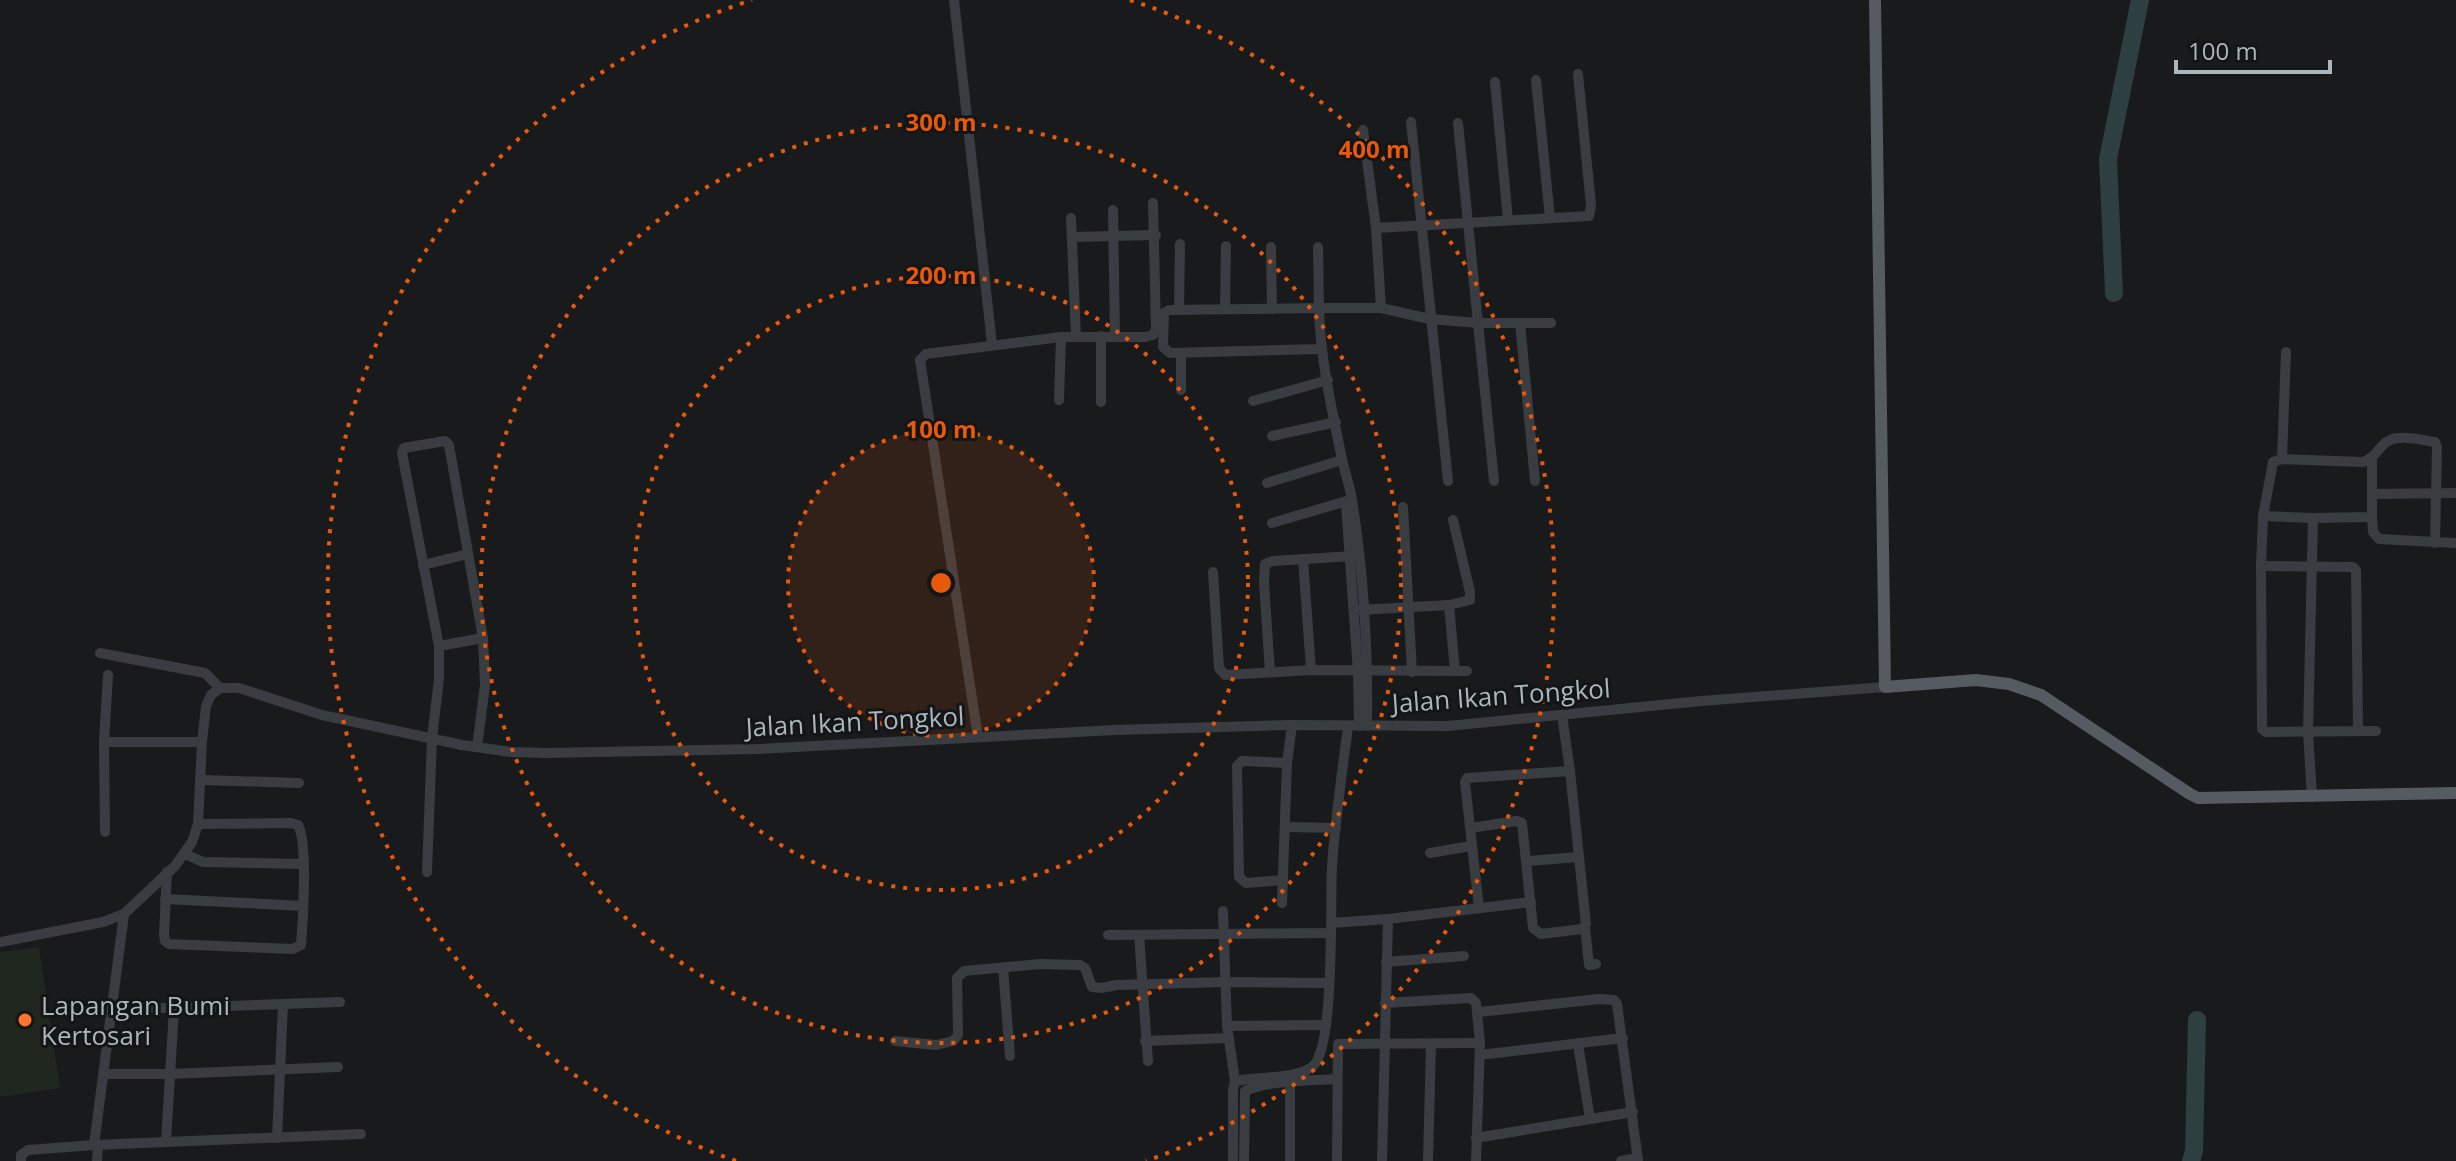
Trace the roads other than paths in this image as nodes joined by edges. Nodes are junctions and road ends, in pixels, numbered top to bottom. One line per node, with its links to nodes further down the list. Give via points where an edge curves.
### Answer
1 (954, 0): 37 (street)
2 (1875, 0): 87 (main road)
3 (1578, 74): 12 (street, via 1592,211 1589,216)
4 (1536, 80): 12 (street)
5 (1495, 82): 13 (street)
6 (1411, 122): 15 (street)
7 (1458, 123): 14 (street)
8 (1363, 130): 16 (street)
9 (1153, 203): 18 (street)
10 (1113, 210): 17 (street)
11 (1071, 218): 19 (street)
12 (1550, 218): 13 (street)
13 (1508, 220): 14 (street)
14 (1467, 222): 15 (street); 30 (street)
15 (1422, 225): 16 (street); 29 (street)
16 (1376, 228): 25 (street)
17 (1113, 235): 18 (street); 19 (street); 34 (street)
18 (1156, 235): 34 (street, via 1155,333)
19 (1072, 237): 36 (street)
20 (1180, 244): 28 (street)
21 (1226, 246): 26 (street)
22 (1271, 247): 27 (street)
23 (1318, 247): 24 (street)
24 (1319, 308): 25 (street); 27 (street); 38 (street)
25 (1381, 308): 29 (street)
26 (1225, 309): 27 (street); 28 (street)
27 (1272, 309)
28 (1179, 310): 40 (street, via 1164,313 1162,336 1166,351)
29 (1430, 319): 30 (street); 51 (street)
30 (1478, 323): 31 (street); 52 (street)
31 (1520, 323): 32 (street); 53 (street)
32 (1551, 323)
33 (1101, 336): 34 (street); 36 (street); 45 (street)
34 (1115, 336)
35 (1061, 337): 36 (street); 37 (street); 43 (street)
36 (1076, 337)
37 (992, 344): 95 (street, via 926,354 920,360)
38 (1322, 349): 40 (street); 41 (street)
39 (2286, 352): 49 (street)
40 (1181, 353): 42 (street)
41 (1328, 380): 44 (street); 46 (street)
42 (1181, 390)
43 (1059, 400)
44 (1253, 401)
45 (1101, 402)
46 (1336, 422): 47 (street); 50 (street)
47 (1272, 436)
48 (2372, 458): 49 (street); 55 (street, via 2394,438 2435,442); 57 (street)
49 (2282, 459): 60 (street, via 2272,466)
50 (1342, 460): 54 (street); 58 (street)
51 (1448, 481)
52 (1494, 481)
53 (1535, 481)
54 (1267, 483)
55 (2436, 493): 56 (street); 57 (street); 65 (street)
56 (2456, 493)
57 (2372, 494): 61 (street)
58 (1349, 497): 64 (street); 68 (street)
59 (1403, 507): 74 (street)
60 (2263, 516): 62 (street); 71 (street)
61 (2372, 517): 62 (street); 65 (street, via 2379,539)
62 (2313, 518): 72 (street)
63 (1453, 520): 75 (street, via 1471,596)
64 (1272, 523)
65 (2435, 543): 66 (street)
66 (2456, 543)
67 (468, 554): 70 (street); 70 (street, via 449,445 445,441 410,446 402,453); 77 (street)
68 (1354, 556): 69 (street); 76 (street)
69 (1303, 559): 80 (street); 83 (street, via 1263,567)
70 (423, 565): 78 (street)
71 (2261, 566): 72 (street); 94 (street, via 2262,729)
72 (2312, 566): 92 (street, via 2353,567 2358,574); 94 (street)
73 (1213, 572): 83 (street, via 1221,672)
74 (1409, 605): 75 (street); 76 (street); 85 (street)
75 (1449, 605): 81 (street)
76 (1358, 610): 84 (street)
77 (483, 638): 78 (street); 99 (street, via 485,685)
78 (439, 646): 96 (street)
79 (100, 653): 88 (street, Jalan Ikan Tongkol, via 205,673)
80 (1311, 670): 83 (street); 84 (street)
81 (1455, 671): 82 (street); 85 (street)
82 (1467, 671)
83 (1270, 672)
84 (1363, 672): 85 (street); 91 (street)
85 (1412, 672)
86 (108, 675): 97 (street)
87 (1885, 687): 89 (street, Jalan Ikan Tongkol); 105 (main road, via 1952,680 2009,684 2041,695 2198,798)
88 (220, 688): 96 (street, Jalan Ikan Tongkol, via 239,688 322,715); 98 (street, via 206,706)
89 (1562, 715): 91 (street, Jalan Ikan Tongkol, via 1448,726); 101 (street)
90 (1292, 725): 91 (street, Jalan Ikan Tongkol); 95 (street, Jalan Ikan Tongkol); 100 (street)
91 (1358, 726): 108 (street)
92 (2358, 731): 93 (street); 94 (street)
93 (2376, 731)
94 (2308, 732): 105 (street)
95 (978, 737): 99 (street, Jalan Ikan Tongkol, via 638,752 526,753)
96 (432, 738): 99 (street, Jalan Ikan Tongkol); 118 (street)
97 (104, 742): 98 (street); 110 (street)
98 (202, 742): 102 (street)
99 (477, 747)
100 (1287, 763): 107 (street); 119 (street, via 1242,761 1237,766 1239,877 1246,883)
101 (1570, 771): 109 (street, via 1469,776 1465,782); 114 (street)
102 (202, 780): 103 (street); 106 (street)
103 (299, 783)
104 (2456, 793): 105 (main road)
105 (2312, 797)
106 (198, 824): 113 (street); 116 (street, via 298,825)
107 (1286, 827): 108 (street); 119 (street)
108 (1336, 828): 129 (street)
109 (1470, 828): 111 (street); 115 (street, via 1521,821)
110 (105, 832)
111 (1471, 846): 112 (street); 124 (street)
112 (1430, 853)
113 (185, 854): 116 (street, via 203,862); 117 (street)
114 (1579, 857): 115 (street); 128 (street)
115 (1528, 861): 121 (street)
116 (303, 864): 123 (street)
117 (167, 872): 120 (street); 126 (street)
118 (427, 872)
119 (1283, 880): 122 (street)
120 (165, 899): 123 (street); 123 (street, via 164,935 169,944 293,949 301,945)
121 (1531, 902): 124 (street); 128 (street, via 1537,932)
122 (1282, 903)
123 (303, 906)
124 (1479, 908): 127 (street)
125 (1223, 911): 130 (street)
126 (124, 914): 133 (street); 144 (street)
127 (1388, 919): 129 (street); 135 (street)
128 (1585, 927): 136 (street, via 1589,965)
129 (1331, 928): 130 (street); 139 (street)
130 (1224, 934): 132 (street); 138 (street)
131 (1108, 935): 132 (street)
132 (1139, 935): 140 (street)
133 (0, 942)
134 (1464, 956): 135 (street)
135 (1386, 962): 142 (street)
136 (1596, 964)
137 (1003, 968): 140 (street, via 1080,965 1092,987); 150 (street, via 958,974 958,1035 953,1041); 157 (street)
138 (1226, 982): 139 (street); 140 (street); 148 (street)
139 (1328, 983): 147 (street)
140 (1142, 984): 151 (street)
141 (340, 1002): 143 (street)
142 (1385, 1003): 146 (street, via 1471,998); 153 (street)
143 (283, 1004): 145 (street); 160 (street)
144 (112, 1008): 145 (street); 161 (street)
145 (174, 1008): 162 (street)
146 (1479, 1012): 149 (street, via 1612,999); 152 (street)
147 (1326, 1025): 148 (street); 164 (street, via 1318,1059 1309,1069)
148 (1228, 1032): 151 (street); 164 (street)
149 (1623, 1038): 155 (street); 166 (street)
150 (895, 1041)
151 (1145, 1041): 158 (street)
152 (1480, 1043): 154 (street); 156 (street)
153 (1384, 1044): 154 (street); 163 (street, via 1338,1044); 180 (street)
154 (1431, 1044): 181 (street)
155 (1578, 1044): 156 (street); 167 (street)
156 (1480, 1055): 170 (street)
157 (1010, 1056)
158 (1148, 1061)
159 (338, 1067): 160 (street)
160 (279, 1070): 162 (street); 169 (street)
161 (104, 1074): 162 (street); 172 (street)
162 (170, 1074): 171 (street)
163 (1337, 1079): 165 (street); 179 (street)
164 (1235, 1081): 176 (street)
165 (1290, 1083): 177 (street, via 1245,1091); 178 (street)
166 (1633, 1112): 167 (street); 173 (street)
167 (1590, 1119): 170 (street)
168 (361, 1134): 169 (street)
169 (277, 1138): 171 (street)
170 (1476, 1138): 182 (street)
171 (166, 1142): 172 (street)
172 (96, 1145): 174 (street, via 28,1150); 175 (street)
173 (1638, 1160): 183 (street)
174 (21, 1161)
175 (97, 1161)
176 (1233, 1161)
177 (1244, 1161)
178 (1290, 1161)
179 (1337, 1161)
180 (1382, 1161)
181 (1428, 1161)
182 (1476, 1161)
183 (1621, 1161)

